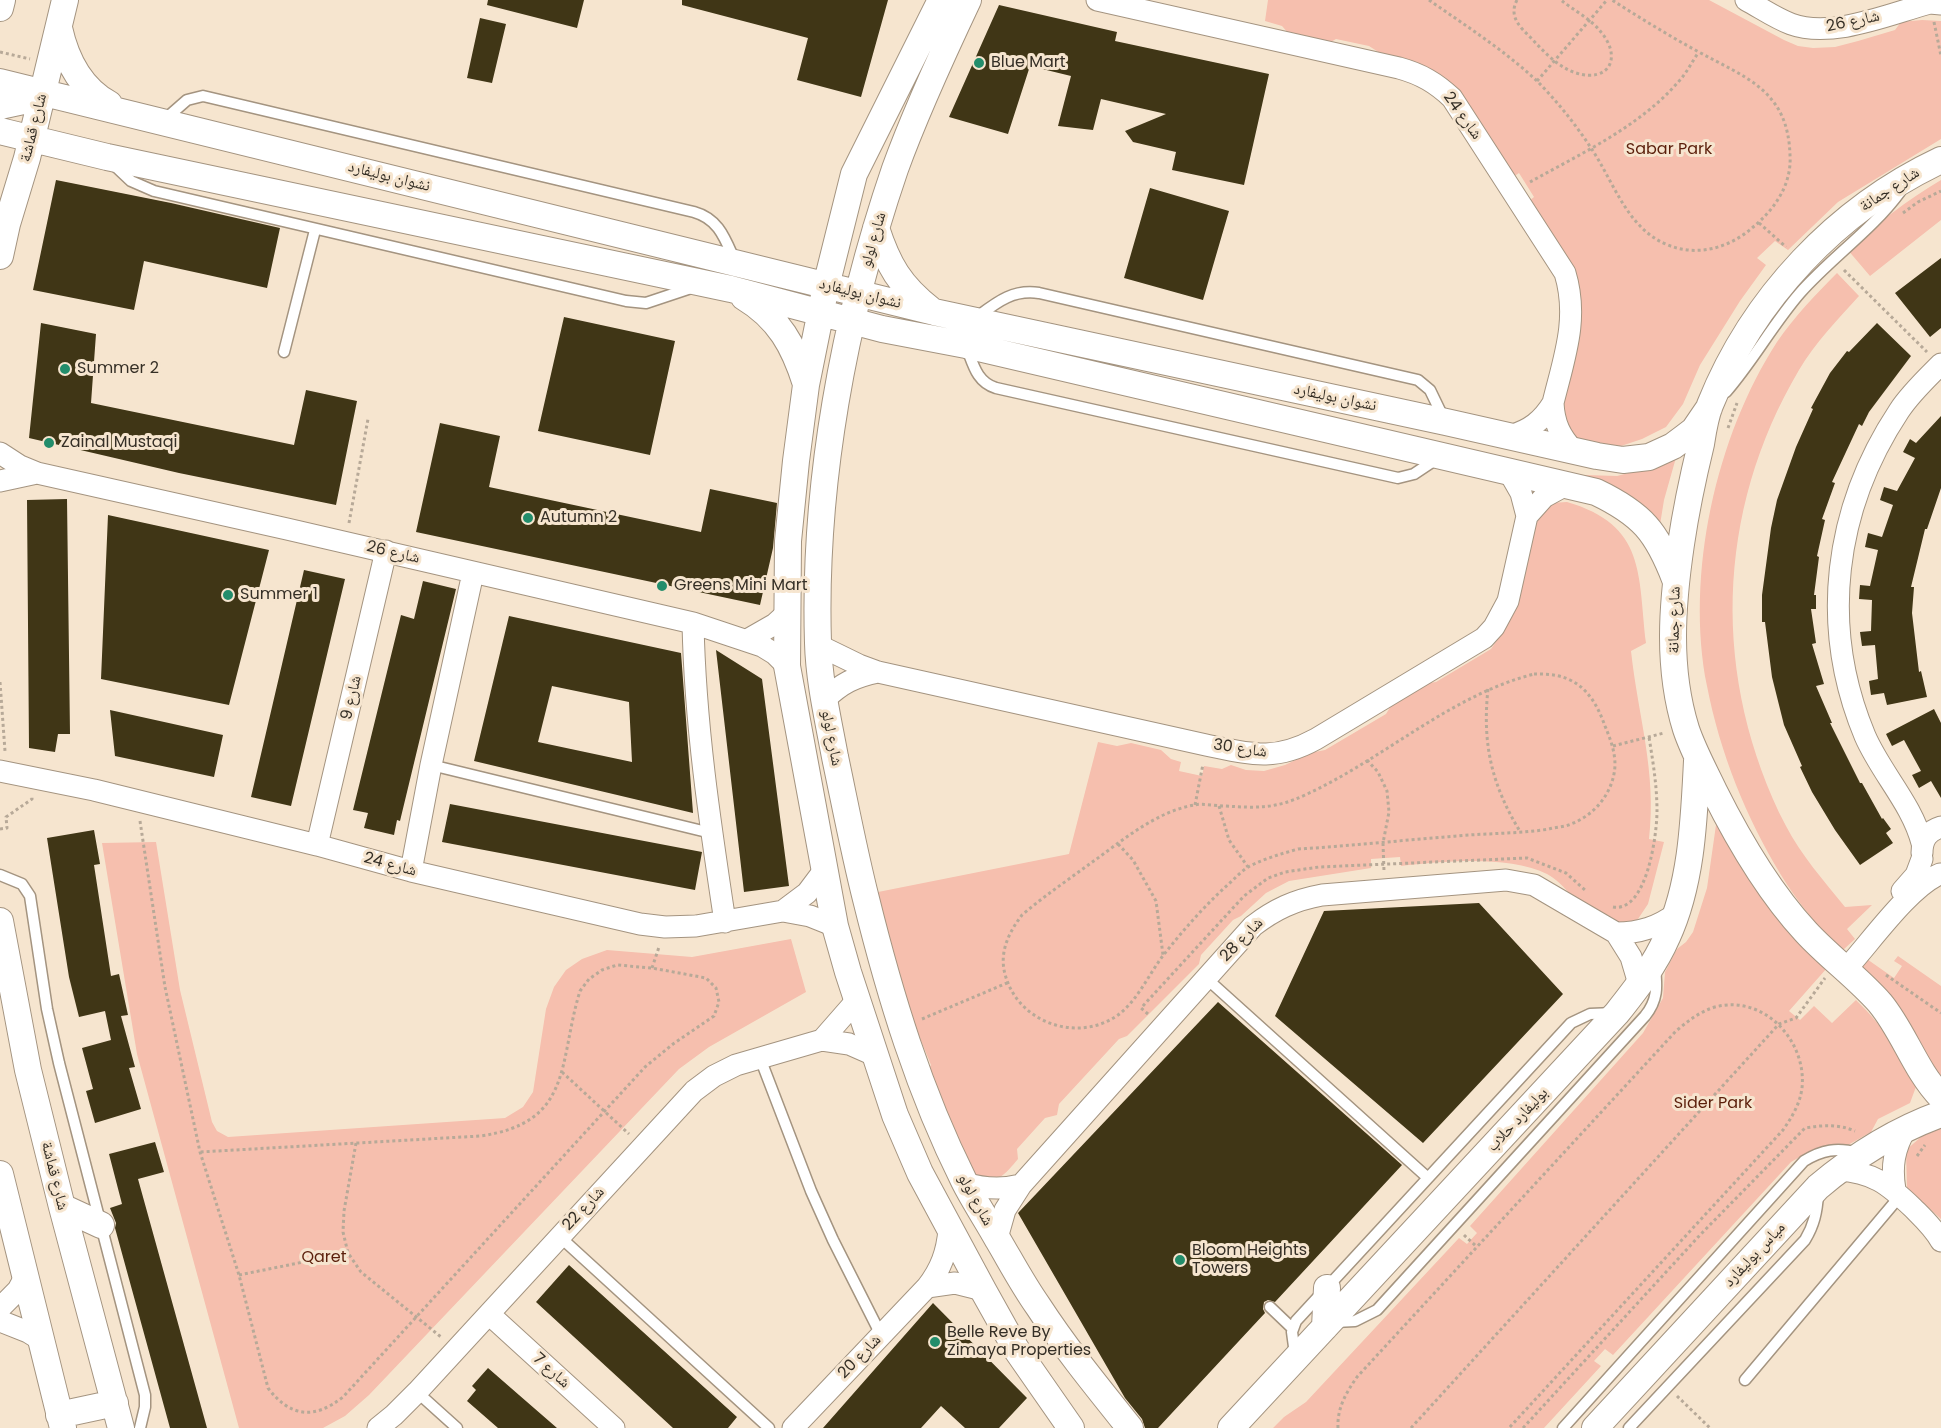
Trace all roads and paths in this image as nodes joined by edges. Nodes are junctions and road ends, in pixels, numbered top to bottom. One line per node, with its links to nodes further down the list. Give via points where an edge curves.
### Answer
1 (1, 0): 12 (street)
2 (65, 0): 14 (street, شارع قماشة)
3 (941, 0): 41 (street, شارع لولو, via 854,174)
4 (968, 0): 34 (street, شارع لولو, via 919,108)
5 (1097, 0): 31 (street, شارع 24, via 1419,74 1452,99)
6 (1429, 0): 18 (path, via 1477,32)
7 (1516, 0): 17 (path, via 1514,18)
8 (1561, 0): 13 (path)
9 (1610, 0): 13 (path); 15 (path)
10 (1746, 0): 11 (street, شارع 26, via 1792,24 1831,29)
11 (1935, 2): 16 (path)
12 (0, 8)
13 (1589, 22): 17 (path); 17 (path, via 1608,42 1611,65 1606,72 1598,76 1576,73)
14 (58, 26): 20 (street, شارع قماشة); 22 (street, via 74,71 86,87)
15 (1699, 52): 26 (path, via 1662,98); 33 (path, via 1754,82 1783,117 1791,163 1775,206)
16 (1941, 56)
17 (1554, 61): 18 (path)
18 (1537, 81): 26 (path)
19 (0, 82): 20 (street, نشوان بوليفارد)
20 (43, 92): 21 (street); 22 (street, نشوان بوليفارد); 25 (street, شارع قماشة)
21 (0, 106)
22 (120, 110): 23 (street, نشوان بوليفارد)
23 (163, 121): 38 (street, نشوان بوليفارد); 38 (lane, via 188,100 203,96 694,212 716,223)
24 (0, 131): 25 (street, نشوان بوليفارد)
25 (31, 138): 27 (street, نشوان بوليفارد); 36 (street, شارع قماشة)
26 (1591, 148): 31 (path); 33 (path, via 1631,216 1647,234 1669,246 1693,250 1718,248 1740,239)
27 (107, 157): 35 (lane, via 142,188); 40 (street, نشوان بوليفارد)
28 (1941, 160): 29 (street, شارع جمانة)
29 (1908, 176): 37 (street, شارع جمانة, via 1870,200); 54 (lane, via 1889,208 1799,294 1738,379)
30 (1941, 191): 32 (path)
31 (1512, 192): 53 (street, شارع 24, via 1560,265 1570,292 1572,312)
32 (1900, 215)
33 (1759, 223): 37 (path)
34 (876, 228): 43 (street, شارع لولو); 45 (street, via 896,276)
35 (315, 230): 40 (lane, via 636,303 657,301); 49 (lane)
36 (0, 256)
37 (1803, 262): 54 (street, شارع جمانة, via 1764,306 1733,355)
38 (737, 264): 41 (street, نشوان بوليفارد)
39 (1838, 265): 50 (path)
40 (706, 284): 42 (street, نشوان بوليفارد)
41 (826, 286): 43 (street, نشوان بوليفارد); 44 (street, شارع لولو)
42 (731, 289): 44 (street, نشوان بوليفارد); 51 (street, via 758,305 780,328 796,355)
43 (859, 294): 45 (street, نشوان بوليفارد); 47 (street, شارع لولو)
44 (821, 312): 47 (street, نشوان بوليفارد); 51 (street, شارع لولو)
45 (934, 312): 46 (street, نشوان بوليفارد)
46 (973, 320): 56 (street, نشوان بوليفارد); 56 (lane, via 1008,295 1039,293 1418,381 1430,390)
47 (852, 321): 48 (street, نشوان بوليفارد); 74 (street, شارع لولو, via 829,445 820,545)
48 (966, 345): 61 (street, نشوان بوليفارد); 61 (lane, via 978,376 989,386 1398,478 1414,474)
49 (284, 352)
50 (1940, 364): 89 (street, via 1900,410 1871,459 1850,512 1839,569 1838,626 1847,682 1865,736)
51 (806, 385): 71 (street, شارع لولو, via 788,541)
52 (1738, 402): 57 (path)
53 (1553, 403): 58 (street, شارع 24, via 1536,425); 59 (street, شارع 24, via 1558,429)
54 (1709, 408): 59 (street, نشوان بوليفارد, via 1694,430 1649,457 1623,460); 70 (street, شارع جمانة)
55 (368, 419): 67 (path)
56 (1446, 422): 58 (street, نشوان بوليفارد)
57 (1726, 432)
58 (1510, 436): 59 (street, نشوان بوليفارد)
59 (1574, 451)
60 (0, 453): 63 (street, شارع 26)
61 (1441, 456): 62 (street, نشوان بوليفارد)
62 (1509, 472): 65 (street, نشوان بوليفارد); 66 (street, via 1521,493)
63 (37, 473): 64 (street, شارع 26); 67 (street, شارع 26)
64 (0, 481)
65 (1566, 485): 66 (street, via 1544,497); 70 (street, نشوان بوليفارد, via 1596,492 1624,505 1647,525 1665,551)
66 (1527, 516): 80 (street, شارع 30, via 1508,601 1484,638 1299,748 1261,755)
67 (345, 542): 68 (street, شارع 26)
68 (387, 552): 69 (street, شارع 26); 95 (street, شارع 9)
69 (472, 573): 72 (street, شارع 26); 84 (street)
70 (1675, 579): 79 (street, شارع جمانة, via 1672,629)
71 (787, 613): 73 (street); 75 (street, شارع لولو)
72 (693, 623): 73 (street, شارع 26); 91 (street, via 694,682)
73 (747, 640): 75 (street, شارع 26, via 776,654)
74 (818, 645): 76 (street, شارع 30); 78 (street, شارع لولو)
75 (787, 666): 98 (street, شارع لولو)
76 (878, 672): 78 (street, شارع 30, via 858,676); 80 (street, شارع 30)
77 (1488, 690): 81 (path, via 1534,674 1570,680 1597,705); 83 (path, via 1428,721); 92 (path, via 1491,765 1501,796)
78 (824, 700): 119 (street, شارع لولو, via 853,846)
79 (1686, 728): 81 (path); 82 (street, شارع جمانة)
80 (1206, 745): 87 (path)
81 (1613, 746): 92 (path, via 1615,766 1611,785 1588,816 1570,825)
82 (1698, 758): 104 (street, بوليفارد حلاب, via 1688,862); 111 (street, شارع جمانة, via 1775,895 1807,933)
83 (1367, 760): 88 (path, via 1292,801 1270,807); 93 (path, via 1387,791 1389,812)
84 (431, 765): 91 (lane); 99 (street)
85 (0, 771): 86 (street, شارع 24)
86 (137, 801): 95 (street, شارع 24); 132 (path, via 165,987)
87 (1195, 805): 88 (path); 94 (path, via 1148,823)
88 (1219, 806): 97 (path, via 1229,840)
89 (1910, 811): 90 (street); 96 (street, via 1918,827)
90 (1940, 828): 96 (street, via 1932,831)
91 (711, 833): 106 (street)
92 (1521, 833): 93 (path)
93 (1383, 843): 97 (path, via 1298,849); 102 (path)
94 (1118, 844): 109 (path, via 1133,860 1156,901); 113 (path, via 1022,915 1005,947 1003,966)
95 (316, 845): 99 (street, شارع 24)
96 (1922, 851): 100 (street, via 1929,869); 111 (street, via 1916,875)
97 (1248, 867): 109 (path, via 1214,897)
98 (825, 869): 103 (street, شارع 24, via 807,893); 107 (street, شارع لولو)
99 (411, 871): 106 (street, شارع 24, via 640,924 665,927)
100 (1940, 874): 111 (street, via 1916,889)
101 (0, 875): 142 (lane, via 22,884 30,896 47,1009)
102 (1385, 890): 108 (street, شارع 28, via 1520,881 1547,892); 112 (street, شارع 28, via 1322,895 1285,904 1253,926)
103 (783, 911): 106 (street, شارع 24); 107 (street, شارع 24)
104 (1677, 913): 108 (street, via 1649,929); 110 (street, بوليفارد حلاب)
105 (0, 921): 141 (street, شارع قماشة, via 27,1070)
106 (725, 922)
107 (836, 926): 115 (street, شارع لولو)
108 (1616, 933): 114 (street, شارع 28, via 1631,957)
109 (1163, 956): 113 (path, via 1134,999 1118,1014 1099,1024 1077,1028 1055,1026 1035,1017 1019,1002)
110 (1654, 962): 114 (street, بوليفارد حلاب); 158 (lane, via 1656,996 1645,1016 1377,1310 1355,1321)
111 (1847, 962): 117 (path); 118 (path, via 1796,1018); 124 (street, شارع جمانة, via 1893,1021)
112 (1206, 978): 136 (lane); 138 (street, شارع 28)
113 (1008, 983): 119 (path)
114 (1640, 984): 116 (street, بوليفارد حلاب)
115 (857, 1000): 120 (street); 121 (street, شارع لولو)
116 (1617, 1013): 136 (lane, via 1590,1014 1571,1023); 158 (street, بوليفارد حلاب)
117 (1941, 1013)
118 (1779, 1024): 181 (path, via 1763,1013 1740,1006 1716,1007 1694,1016 1676,1031 1357,1377 1344,1397); 182 (path); 183 (path, via 1795,1045 1802,1066 1802,1089 1796,1111 1783,1130)
119 (901, 1028): 137 (street, شارع لولو)
120 (822, 1040): 121 (street, شارع 22, via 849,1044); 122 (street, شارع 22)
121 (874, 1054): 143 (street, شارع لولو, via 899,1124)
122 (760, 1058): 130 (street, شارع 22, via 714,1076 694,1091); 160 (lane, via 811,1191)
123 (562, 1072): 125 (path); 125 (path, via 580,992 602,970 617,965 706,978 716,988 719,1002 714,1016 658,1055); 129 (path, via 546,1105 527,1122 505,1132)
124 (1941, 1098)
125 (604, 1113): 130 (path); 156 (path)
126 (1941, 1114): 127 (street, مياس بوليفارد)
127 (1906, 1128): 131 (street, مياس بوليفارد); 140 (street, via 1893,1158)
128 (1933, 1141): 133 (path)
129 (356, 1143): 132 (path); 147 (path, via 344,1211 343,1233)
130 (642, 1146): 144 (street, شارع 22)
131 (1869, 1148): 134 (street, مياس بوليفارد); 184 (path, via 1845,1127 1805,1128 1700,1235); 185 (lane, via 1832,1149 1804,1161)
132 (200, 1152): 148 (path)
133 (1915, 1158)
134 (1838, 1170): 139 (street, مياس بوليفارد); 140 (street, via 1868,1175)
135 (0, 1174): 149 (street)
136 (1428, 1178): 151 (lane)
137 (964, 1183): 138 (street, via 993,1189); 145 (street, شارع لولو)
138 (1021, 1185): 145 (street, شارع 28, via 1005,1210)
139 (1818, 1187): 165 (lane, via 1816,1215 1805,1240); 186 (street, مياس بوليفارد)
140 (1897, 1193): 146 (street); 164 (lane)
141 (62, 1207): 142 (street); 167 (street, شارع قماشة)
142 (101, 1226): 168 (lane)
143 (949, 1230): 150 (street, شارع 20, via 944,1260); 152 (street, شارع لولو)
144 (559, 1236): 155 (street, شارع 22); 176 (lane)
145 (997, 1238): 179 (street, شارع لولو, via 1079,1366)
146 (1941, 1241)
147 (348, 1253): 148 (path); 156 (path, via 361,1272)
148 (240, 1275): 156 (path, via 268,1388 278,1402 294,1411 312,1413 329,1408)
149 (25, 1277): 154 (street); 161 (street)
150 (927, 1287): 152 (street, via 955,1284); 160 (street, شارع 20)
151 (1326, 1288): 158 (street); 159 (lane)
152 (982, 1290): 178 (street, شارع لولو, via 1016,1349)
153 (1270, 1307): 159 (lane)
154 (0, 1308)
155 (489, 1314): 162 (street, شارع 22); 175 (street, شارع 7)
156 (417, 1317): 162 (path)
157 (0, 1322): 161 (street)
158 (1328, 1324): 163 (street, بوليفارد حلاب)
159 (1292, 1328): 163 (lane)
160 (881, 1335): 177 (street, شارع 20)
161 (41, 1340): 169 (street)
162 (455, 1349): 166 (street, شارع 22)
163 (1296, 1358): 180 (street, بوليفارد حلاب)
164 (1745, 1380)
165 (1667, 1388): 187 (lane); 188 (path)
166 (417, 1392): 173 (street, شارع 22); 174 (lane)
167 (115, 1403): 169 (street); 170 (street, شارع قماشة)
168 (145, 1407): 171 (lane); 172 (lane)
169 (61, 1421)
170 (121, 1428)
171 (140, 1428)
172 (151, 1428)
173 (378, 1428)
174 (457, 1428)
175 (614, 1428)
176 (769, 1428)
177 (793, 1428)
178 (1071, 1428)
179 (1130, 1428)
180 (1231, 1428)
181 (1338, 1428)
182 (1411, 1428)
183 (1509, 1428)
184 (1523, 1428)
185 (1563, 1428)
186 (1595, 1428)
187 (1629, 1428)
188 (1710, 1428)

